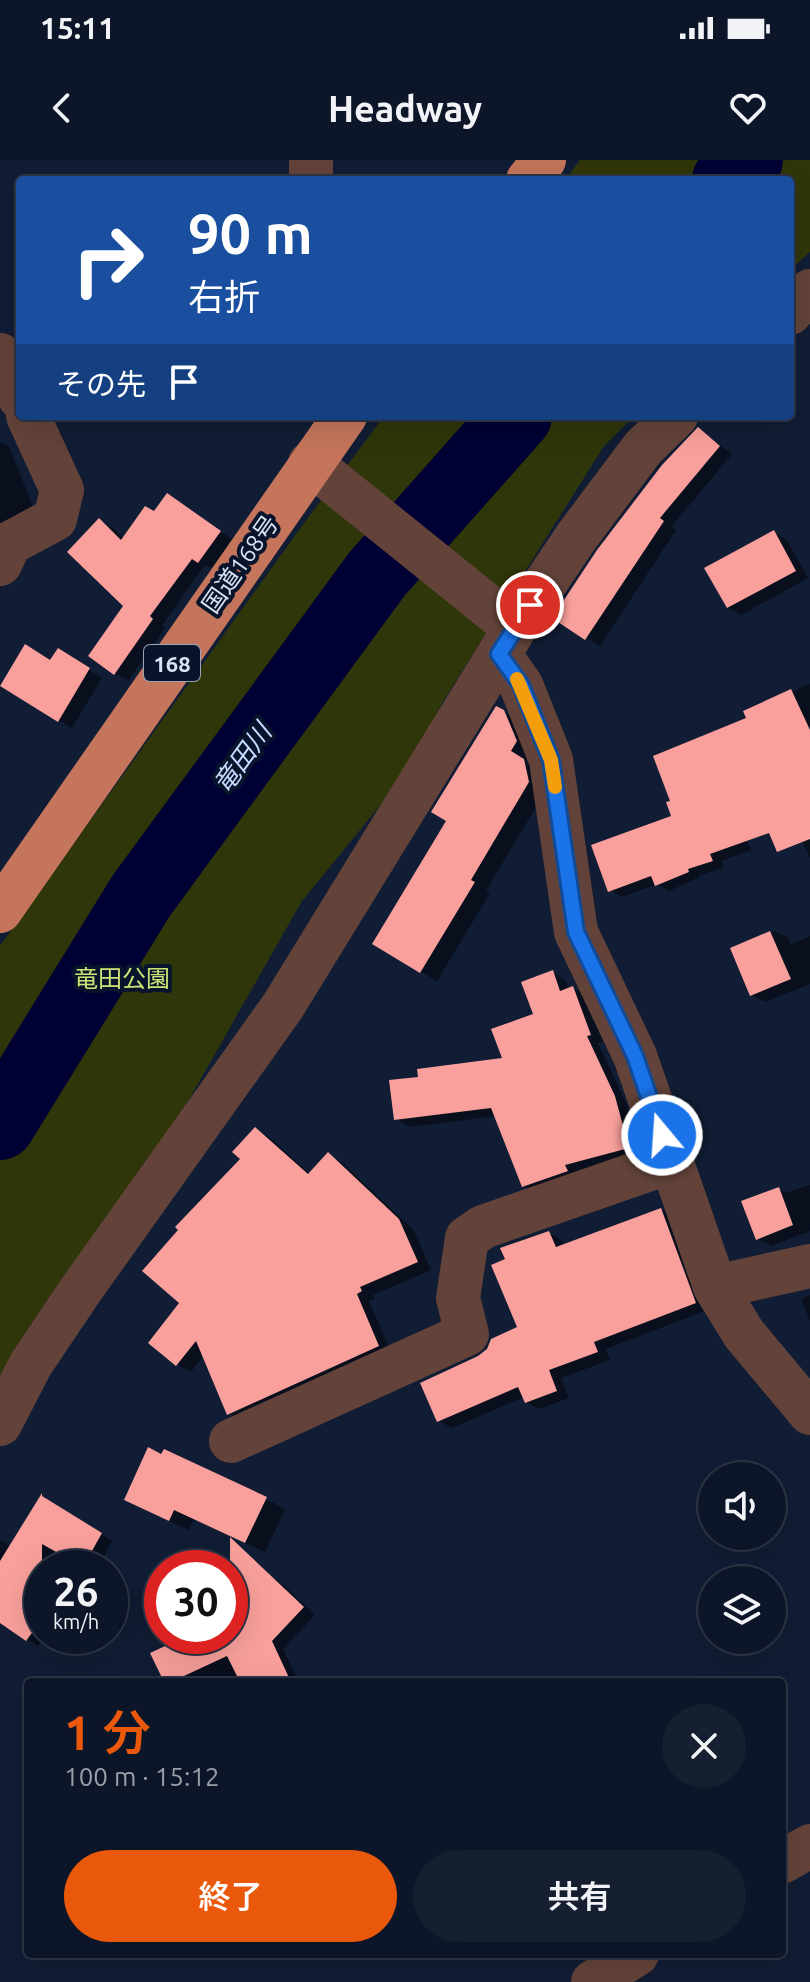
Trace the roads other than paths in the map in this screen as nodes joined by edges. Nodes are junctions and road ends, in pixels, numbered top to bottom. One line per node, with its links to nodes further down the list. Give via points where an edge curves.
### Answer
1 (544, 160): 2 (highway)
2 (531, 176)
3 (810, 291): 4 (street)
4 (794, 309)
5 (0, 355): 6 (street)
6 (16, 389)
7 (30, 420): 11 (street, via 62,490 55,519 10,543)
8 (339, 420): 10 (highway, 国道168号 / 168)
9 (672, 420): 12 (street, via 643,448 577,536)
10 (317, 468): 12 (street, via 470,589); 13 (highway, 国道168号 / 168)
11 (0, 564)
12 (507, 641): 14 (street, via 551,760 576,932 635,1056); 18 (street, via 283,1006 72,1303 31,1364)
13 (2, 901)
14 (670, 1162): 16 (street); 19 (street, via 483,1227 467,1238 460,1283 458,1298 467,1334)
15 (810, 1266): 16 (street)
16 (715, 1287): 17 (street, via 744,1334)
17 (810, 1413)
18 (0, 1424)
19 (231, 1441)
20 (810, 1846): 21 (street)
21 (786, 1860)
22 (631, 1958): 23 (street)
23 (593, 1982)

